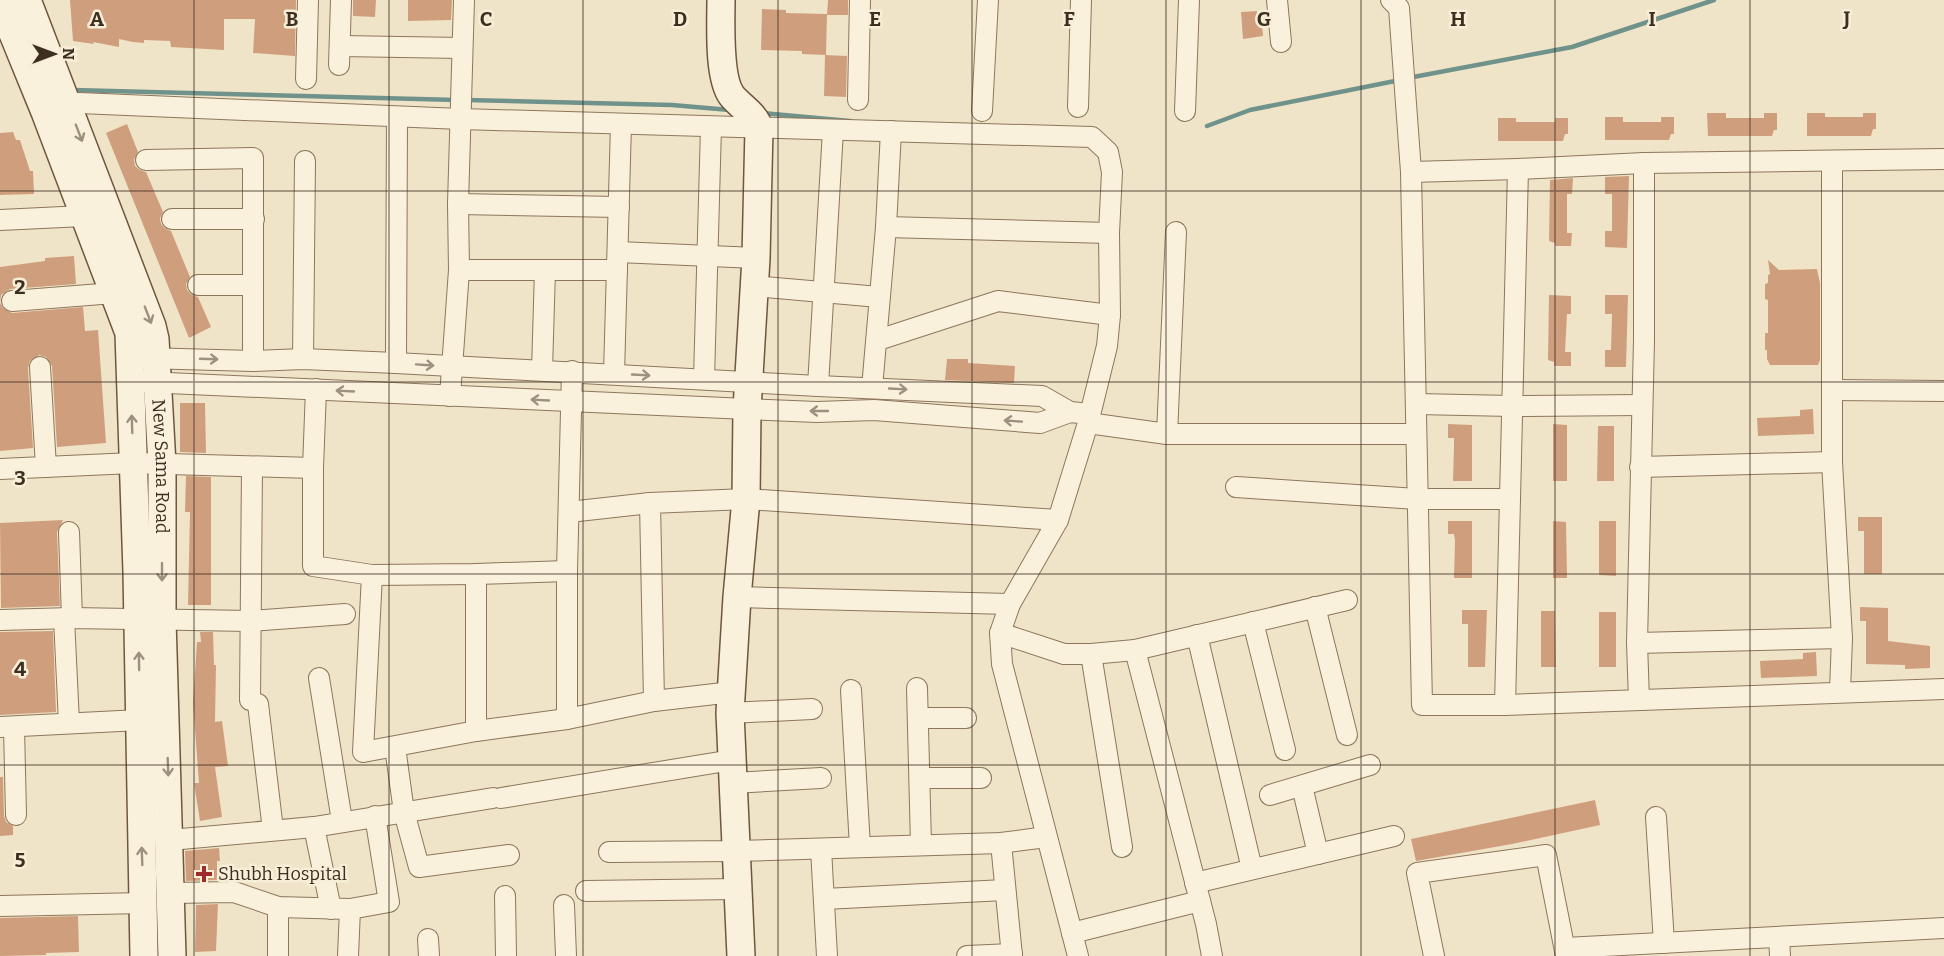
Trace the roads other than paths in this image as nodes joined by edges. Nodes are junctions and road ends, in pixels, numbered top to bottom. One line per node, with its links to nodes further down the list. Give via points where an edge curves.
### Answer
1 (27, 0): 19 (main road, New Sama Road)
2 (308, 0): 16 (street)
3 (341, 0): 15 (street, via 339,55)
4 (464, 0): 15 (street)
5 (721, 0): 26 (main road, via 721,58 731,95)
6 (860, 0): 17 (street)
7 (988, 0): 21 (street)
8 (1081, 0): 20 (street)
9 (1189, 0): 22 (street)
10 (1277, 0): 14 (street)
11 (1391, 0): 36 (street, via 1399,8)
12 (0, 2): 13 (main road, New Sama Road)
13 (5, 28): 18 (main road, New Sama Road)
14 (1281, 42)
15 (462, 48): 23 (street)
16 (306, 79)
17 (858, 100)
18 (41, 101): 19 (street); 39 (main road, New Sama Road)
19 (68, 102): 24 (street); 67 (main road, New Sama Road, one-way to 67, via 152,326)
20 (1078, 107)
21 (982, 111)
22 (1185, 111)
23 (461, 114): 24 (street); 25 (street); 37 (street)
24 (398, 117): 62 (street)
25 (621, 124): 27 (street); 38 (street)
26 (758, 124): 27 (street); 28 (street); 47 (main road)
27 (711, 127): 46 (street)
28 (832, 130): 29 (street); 54 (street)
29 (891, 131): 43 (street); 45 (street, via 1092,137 1108,152 1112,172)
30 (1944, 159): 33 (street)
31 (146, 160): 41 (street, via 253,158)
32 (305, 161): 60 (street)
33 (1832, 162): 34 (street); 75 (street)
34 (1644, 163): 35 (street); 80 (street)
35 (1518, 169): 36 (street); 81 (street)
36 (1411, 172): 79 (street)
37 (458, 204): 38 (street); 49 (street)
38 (619, 207): 48 (street)
39 (84, 216): 42 (street); 55 (main road, New Sama Road)
40 (172, 219): 41 (street)
41 (254, 219): 52 (street)
42 (0, 220)
43 (886, 227): 45 (street); 56 (street)
44 (1176, 232): 85 (street)
45 (1109, 233): 58 (street)
46 (707, 256): 47 (street); 48 (street); 70 (street)
47 (756, 258): 53 (main road)
48 (618, 261): 50 (street); 69 (street)
49 (459, 270): 50 (street); 63 (street)
50 (545, 270): 66 (street)
51 (198, 285): 52 (street)
52 (253, 285): 61 (street)
53 (754, 286): 54 (street); 71 (main road)
54 (824, 291): 56 (street); 72 (street)
55 (114, 293): 57 (street); 65 (main road, New Sama Road, via 129,333)
56 (879, 297): 59 (street)
57 (12, 301)
58 (1110, 315): 59 (street, via 998,301); 84 (street, via 1107,346)
59 (878, 340): 73 (street)
60 (303, 359): 61 (street); 62 (street)
61 (253, 361): 67 (street, one-way to 61)
62 (396, 363): 63 (street, one-way to 63)
63 (452, 366): 66 (street); 77 (street)
64 (40, 367): 90 (street)
65 (130, 370): 67 (street); 88 (main road, New Sama Road, one-way to 65)
66 (542, 370): 68 (street)
67 (158, 371): 74 (street); 89 (main road, New Sama Road)
68 (572, 371): 69 (street); 78 (street)
69 (614, 374): 70 (street, one-way to 70)
70 (704, 379): 71 (street)
71 (748, 382): 72 (street); 82 (main road)
72 (818, 386): 73 (street)
73 (872, 388): 83 (street, one-way to 83, via 1042,396)
74 (316, 389): 77 (street, one-way to 74); 93 (street)
75 (1832, 390): 76 (street); 87 (street)
76 (1944, 391)
77 (450, 396): 78 (street, one-way to 77)
78 (570, 401): 82 (street); 100 (street)
79 (1416, 404): 81 (street); 86 (street)
80 (1642, 405): 81 (street); 92 (street)
81 (1512, 406): 96 (street)
82 (747, 409): 83 (street, one-way to 82, via 1040,423 874,410); 97 (main road)
83 (1070, 412): 84 (street)
84 (1089, 418): 85 (street); 101 (street)
85 (1167, 434): 86 (street)
86 (1416, 434): 98 (street)
87 (1832, 462): 92 (street); 118 (street)
88 (133, 464): 89 (street); 90 (street); 113 (main road, New Sama Road)
89 (162, 465): 91 (street); 113 (main road, New Sama Road, one-way to 113)
90 (46, 467): 94 (street)
91 (252, 467): 93 (street); 114 (street)
92 (1640, 467): 119 (street)
93 (313, 468): 105 (street, via 313,566)
94 (0, 469)
95 (1236, 487): 98 (street)
96 (1510, 498): 98 (street); 130 (street)
97 (746, 499): 99 (street); 101 (street); 106 (main road)
98 (1418, 499): 130 (street, via 1422,705)
99 (650, 503): 100 (street); 128 (street)
100 (569, 512): 103 (street)
101 (1058, 520): 108 (street)
102 (69, 532): 111 (street)
103 (567, 571): 104 (street); 134 (street)
104 (476, 574): 105 (street); 138 (street)
105 (372, 575): 140 (street, via 363,752)
106 (737, 597): 108 (street); 129 (main road)
107 (1347, 600): 109 (street)
108 (1010, 604): 116 (street)
109 (1315, 607): 115 (street); 139 (street)
110 (345, 614): 114 (street)
111 (68, 618): 112 (street); 113 (street); 136 (street)
112 (0, 620)
113 (150, 620): 114 (street); 135 (main road, New Sama Road, one-way to 113); 158 (main road, New Sama Road, one-way to 158)
114 (250, 621): 155 (street, via 254,702)
115 (1253, 622): 117 (street); 141 (street)
116 (1000, 633): 121 (street, via 1064,654); 157 (street, via 1002,664)
117 (1197, 635): 120 (street); 168 (street)
118 (1842, 638): 119 (street); 126 (street)
119 (1637, 643): 127 (street)
120 (1135, 650): 121 (street); 172 (street)
121 (1091, 654): 162 (street)
122 (319, 678): 153 (street)
123 (917, 688): 132 (street)
124 (1944, 688): 126 (street)
125 (851, 690): 161 (street)
126 (1840, 691): 127 (street)
127 (1639, 700): 130 (street)
128 (654, 701): 129 (street); 134 (street)
129 (731, 702): 131 (street); 143 (main road)
130 (1505, 705)
131 (812, 710)
132 (918, 718): 133 (street); 145 (street)
133 (966, 718)
134 (567, 719): 138 (street)
135 (140, 720): 136 (street); 176 (main road, New Sama Road, one-way to 135)
136 (69, 723): 137 (street)
137 (7, 728): 150 (street)
138 (476, 731): 140 (street)
139 (1347, 735)
140 (395, 747): 149 (street)
141 (1285, 750)
142 (1370, 765): 147 (street)
143 (733, 771): 144 (street); 149 (street); 164 (main road)
144 (821, 778)
145 (920, 778): 146 (street); 160 (street)
146 (981, 778)
147 (1302, 786): 148 (street); 166 (street)
148 (1270, 795)
149 (404, 812): 151 (street); 167 (street, via 419,867)
150 (16, 815)
151 (375, 816): 153 (street); 180 (street, via 389,902)
152 (1656, 817): 183 (street)
153 (342, 821): 154 (street)
154 (315, 827): 155 (street); 180 (street)
155 (273, 830): 158 (street)
156 (1394, 836): 166 (street)
157 (1046, 837): 159 (street); 182 (street)
158 (170, 840): 173 (main road, New Sama Road)
159 (1001, 843): 160 (street); 170 (street)
160 (921, 845): 161 (street)
161 (860, 847): 163 (street)
162 (1122, 847)
163 (821, 849): 164 (street); 175 (street)
164 (736, 851): 165 (street); 169 (main road)
165 (609, 852)
166 (1318, 854): 168 (street)
167 (509, 855)
168 (1252, 869): 172 (street)
169 (738, 889): 171 (street); 193 (main road)
170 (1005, 890): 175 (street); 186 (street)
171 (586, 891)
172 (1197, 892): 182 (street); 197 (street)
173 (171, 893): 179 (street, via 234,892); 188 (main road, New Sama Road)
174 (505, 896): 191 (street)
175 (824, 898): 194 (street)
176 (144, 903): 178 (street); 187 (main road, New Sama Road)
177 (564, 905): 192 (street)
178 (0, 906)
179 (278, 907): 180 (street); 189 (street)
180 (340, 909): 190 (street)
181 (1944, 928): 184 (street)
182 (1072, 933): 196 (street)
183 (1664, 943): 184 (street); 185 (street)
184 (1779, 946)
185 (1566, 952): 198 (street, via 1546,855 1418,873)
186 (1012, 955): 195 (street)
187 (144, 956)
188 (172, 956)
189 (278, 956)
190 (348, 956)
191 (506, 956)
192 (566, 956)
193 (741, 956)
194 (827, 956)
195 (967, 956)
196 (1078, 956)
197 (1212, 956)
198 (1434, 956)

